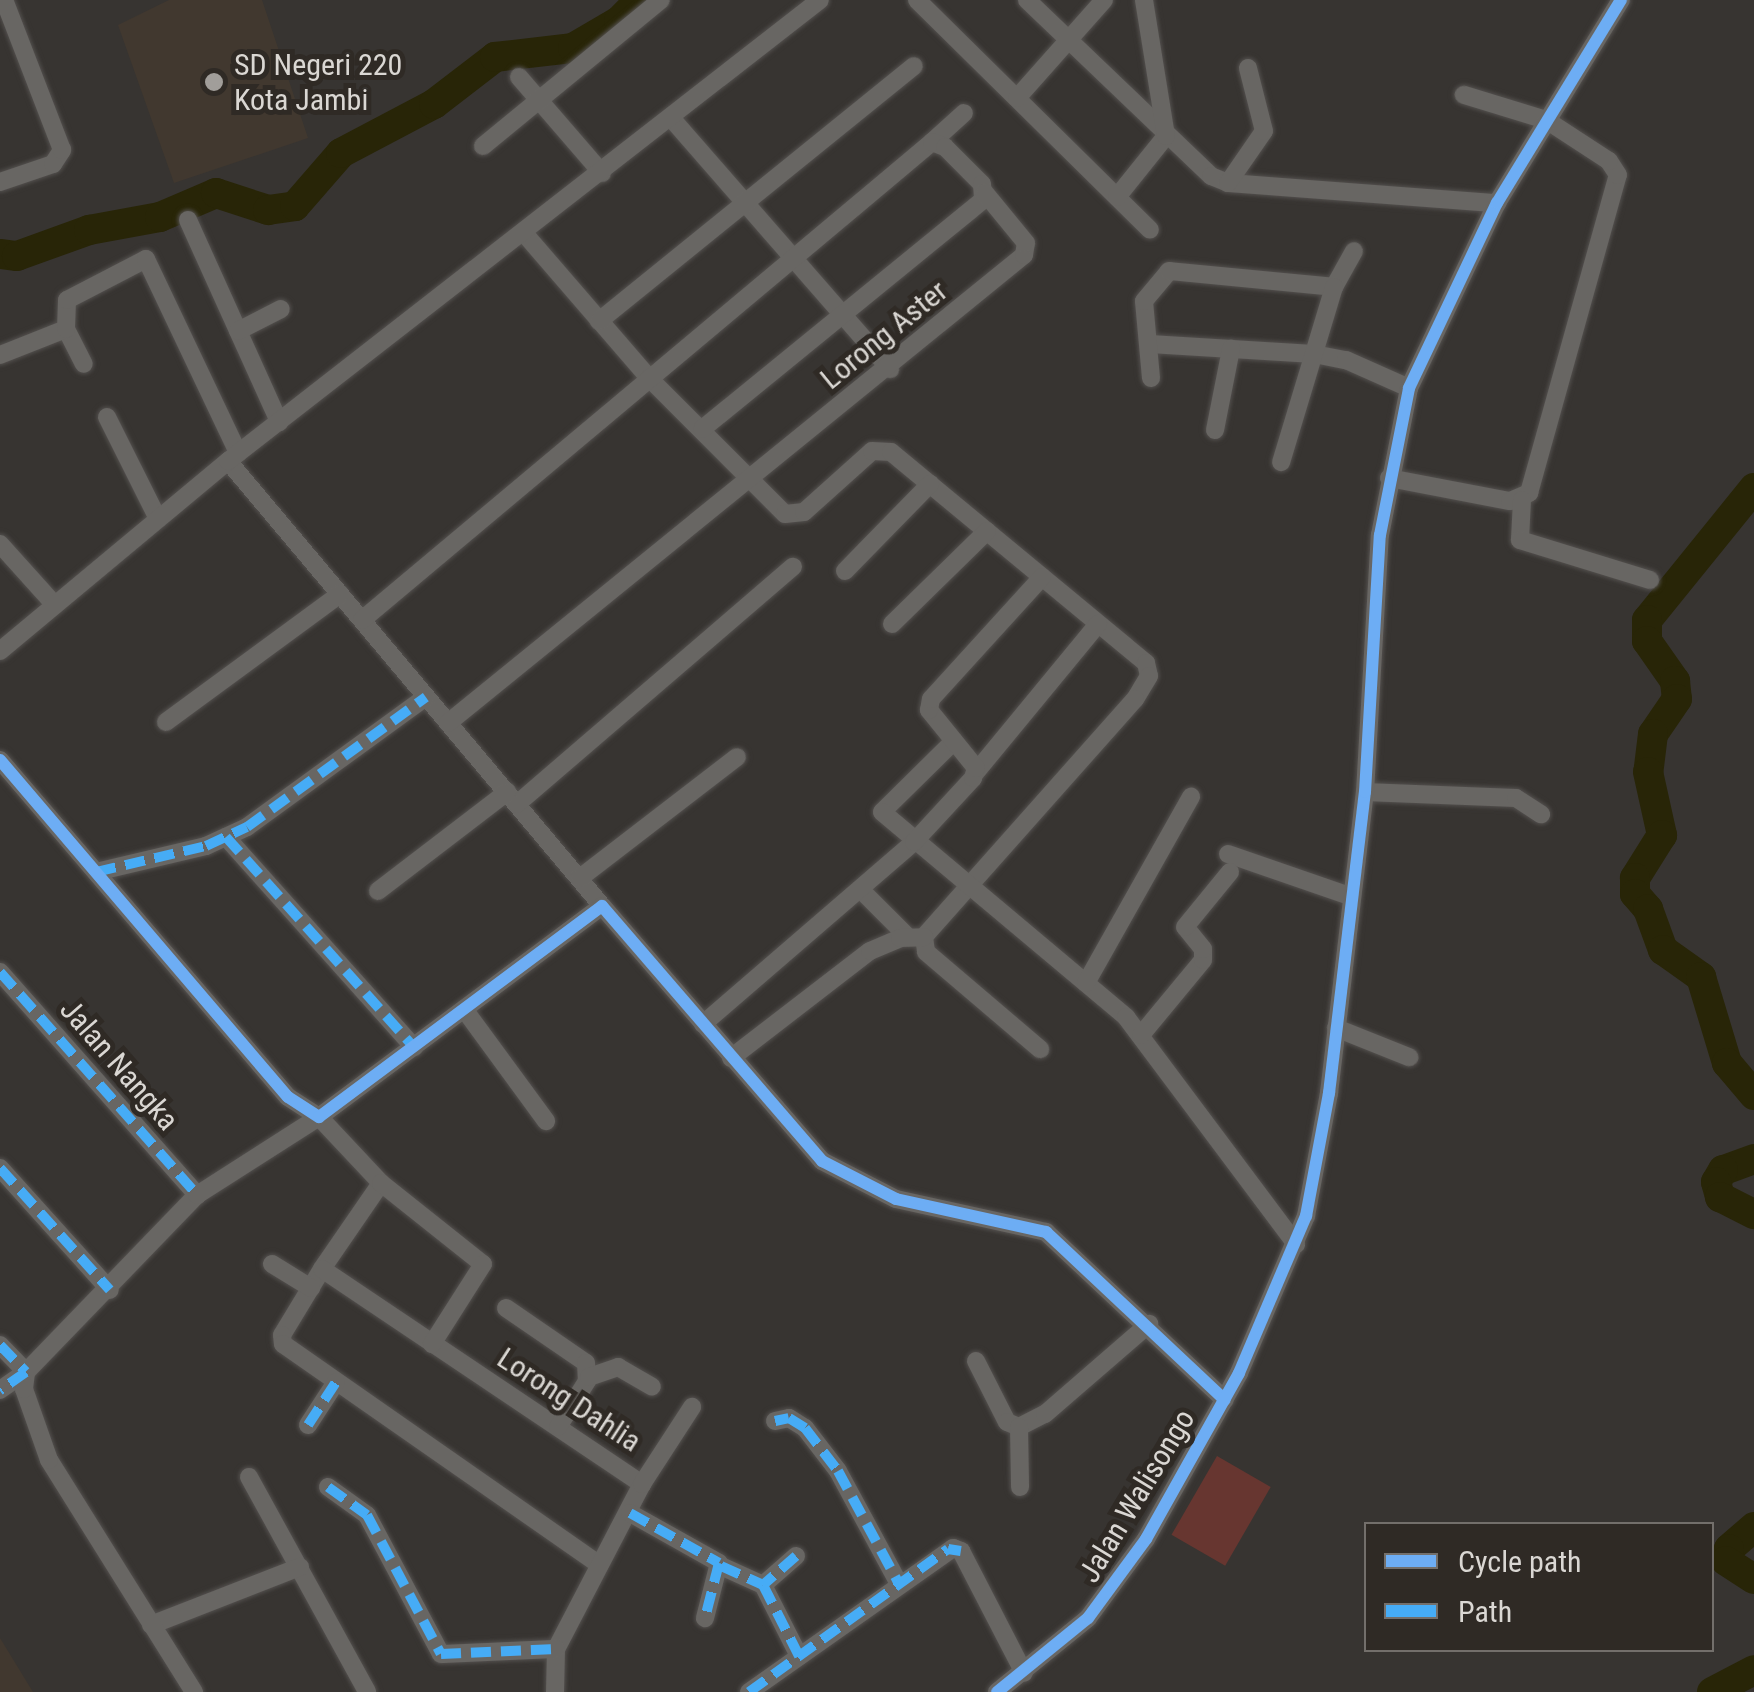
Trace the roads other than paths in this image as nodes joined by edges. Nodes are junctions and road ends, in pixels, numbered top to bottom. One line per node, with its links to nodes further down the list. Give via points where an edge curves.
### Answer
1 (5, 0): 24 (street, via 62,150 53,164)
2 (661, 0): 16 (street)
3 (820, 0): 18 (street)
4 (917, 0): 15 (street)
5 (1027, 0): 10 (street)
6 (1104, 0): 10 (street)
7 (1132, 0): 9 (street)
8 (1622, 0): 19 (street, Jalan Walisongo)
9 (1145, 8): 20 (street)
10 (1068, 40): 15 (street); 20 (street)
11 (914, 66): 29 (street)
12 (1248, 68): 25 (street, via 1264,131)
13 (519, 77): 16 (street)
14 (1464, 94): 19 (street)
15 (1016, 98): 27 (street)
16 (541, 101): 22 (street); 23 (street)
17 (964, 113): 21 (street)
18 (672, 119): 23 (street); 29 (street)
19 (1546, 120): 28 (street, Jalan Walisongo); 59 (street, via 1609,161 1618,175 1534,482)
20 (1166, 136): 25 (street); 27 (street)
21 (932, 142): 26 (street, via 945,147); 34 (street)
22 (483, 146)
23 (602, 173): 32 (street)
24 (0, 182)
25 (1228, 183): 28 (street)
26 (985, 194): 37 (street); 46 (street, Lorong Aster, via 1014,224 1026,243 1024,255)
27 (1117, 197): 31 (street)
28 (1497, 202): 49 (street, Jalan Walisongo)
29 (745, 203): 34 (street); 38 (street)
30 (188, 220): 40 (street)
31 (1150, 230)
32 (522, 232): 38 (street); 51 (street)
33 (1354, 251): 35 (street)
34 (795, 257): 37 (street); 47 (street)
35 (1334, 287): 41 (street, via 1169,270 1144,301); 44 (street)
36 (281, 308): 40 (street)
37 (844, 312): 46 (street); 52 (street)
38 (599, 321): 47 (street)
39 (66, 329): 43 (street); 45 (street); 54 (street, via 64,309 71,297 140,258 151,263)
40 (238, 332): 51 (street)
41 (1150, 344): 42 (street); 48 (street)
42 (1231, 349): 44 (street); 53 (street)
43 (0, 354)
44 (1314, 354): 49 (street, via 1346,360); 55 (street)
45 (84, 364)
46 (890, 368): 56 (street, Lorong Aster)
47 (649, 378): 52 (street); 69 (street)
48 (1152, 378)
49 (1409, 388): 57 (street, Jalan Walisongo)
50 (107, 417): 60 (street)
51 (279, 422): 54 (street)
52 (702, 430): 56 (street)
53 (1215, 430)
54 (233, 457): 60 (street); 67 (street)
55 (1281, 462)
56 (748, 476): 58 (street, via 786,514 804,512 872,451 892,452); 75 (street, Lorong Aster)
57 (1389, 478): 59 (street); 80 (street, Jalan Walisongo)
58 (930, 484): 61 (street); 64 (street)
59 (1522, 500): 66 (street, via 1520,540)
60 (158, 519): 68 (street)
61 (987, 531): 65 (street); 70 (street)
62 (0, 544): 68 (street)
63 (793, 567): 82 (street)
64 (845, 571)
65 (1042, 577): 71 (street); 76 (street, via 931,700 929,710)
66 (1650, 580)
67 (340, 594): 69 (street); 74 (street)
68 (56, 606): 72 (street)
69 (362, 620): 73 (street)
70 (892, 624)
71 (1098, 624): 79 (street); 88 (street, via 1146,663 1149,676 1092,750)
72 (0, 652)
73 (426, 697): 75 (street); 84 (street)
74 (166, 722)
75 (448, 722): 82 (street)
76 (954, 741): 79 (street); 85 (street, via 882,808)
77 (737, 758): 87 (street)
78 (0, 760): 86 (street)
79 (976, 772): 85 (street)
80 (1365, 792): 83 (street, via 1516,798); 91 (street, Jalan Walisongo)
81 (1191, 796): 95 (street)
82 (512, 798): 87 (street); 90 (street)
83 (1541, 814)
84 (226, 837): 86 (street); 100 (street)
85 (914, 842): 88 (street); 89 (street)
86 (96, 872): 104 (street, via 288,1096)
87 (580, 878): 92 (street)
88 (966, 884): 93 (street); 95 (street)
89 (860, 888): 93 (street); 97 (street)
90 (378, 892)
91 (1352, 896): 98 (street, Jalan Walisongo); 99 (street, via 1229,863 1186,924 1203,960)
92 (602, 906): 96 (street); 97 (street)
93 (916, 937): 101 (street); 103 (street, via 870,951)
94 (0, 972): 108 (street, Jalan Nangka)
95 (1086, 983): 99 (street)
96 (464, 1009): 100 (street); 105 (street)
97 (703, 1024): 103 (street)
98 (1336, 1028): 102 (street); 109 (street, Jalan Walisongo, via 1316,1180)
99 (1141, 1035): 109 (street)
100 (414, 1047): 104 (street)
101 (1040, 1049)
102 (1409, 1056)
103 (730, 1058): 115 (street, via 801,1144 845,1176 896,1199 1034,1226)
104 (319, 1117): 107 (street); 108 (street)
105 (546, 1121)
106 (0, 1168): 113 (street)
107 (381, 1183): 111 (street); 116 (street, via 483,1264)
108 (197, 1195): 113 (street)
109 (1296, 1244): 124 (street, Jalan Walisongo)
110 (272, 1264): 112 (street)
111 (322, 1270): 112 (street); 116 (street, Lorong Dahlia)
112 (310, 1288): 121 (street, via 282,1340)
113 (110, 1290): 119 (street)
114 (506, 1308): 120 (street, via 586,1363)
115 (1148, 1324): 124 (street); 129 (street, via 1044,1414)
116 (432, 1344): 128 (street, Lorong Dahlia)
117 (0, 1345): 119 (street)
118 (976, 1360): 129 (street, via 1007,1422)
119 (26, 1372): 123 (street); 142 (street, via 24,1389 49,1460)
120 (588, 1377): 122 (street, via 618,1368); 128 (street)
121 (336, 1382): 127 (street); 136 (street)
122 (652, 1387)
123 (0, 1390)
124 (1224, 1400): 145 (street, Jalan Walisongo, via 1106,1598)
125 (692, 1407): 131 (street)
126 (775, 1420): 140 (street, via 798,1422 816,1442)
127 (308, 1425)
128 (558, 1427): 131 (street, Lorong Dahlia)
129 (1019, 1427): 133 (street)
130 (248, 1476): 138 (street)
131 (642, 1484): 134 (street, Lorong Dahlia)
132 (328, 1487): 143 (street, via 367,1515 441,1654)
133 (1020, 1487)
134 (630, 1513): 136 (street, Lorong Dahlia); 137 (street)
135 (796, 1556): 139 (street)
136 (600, 1565): 143 (street, Lorong Dahlia)
137 (721, 1566): 139 (street); 141 (street)
138 (300, 1567): 142 (street); 147 (street)
139 (762, 1584): 144 (street)
140 (899, 1584): 144 (street); 145 (street, via 957,1548)
141 (705, 1618)
142 (151, 1626): 146 (street)
143 (556, 1649): 148 (street, Lorong Dahlia)
144 (799, 1656): 149 (street)
145 (1024, 1673): 150 (street, Jalan Walisongo)
146 (194, 1692)
147 (367, 1692)
148 (554, 1692)
149 (748, 1692)
150 (997, 1692)

